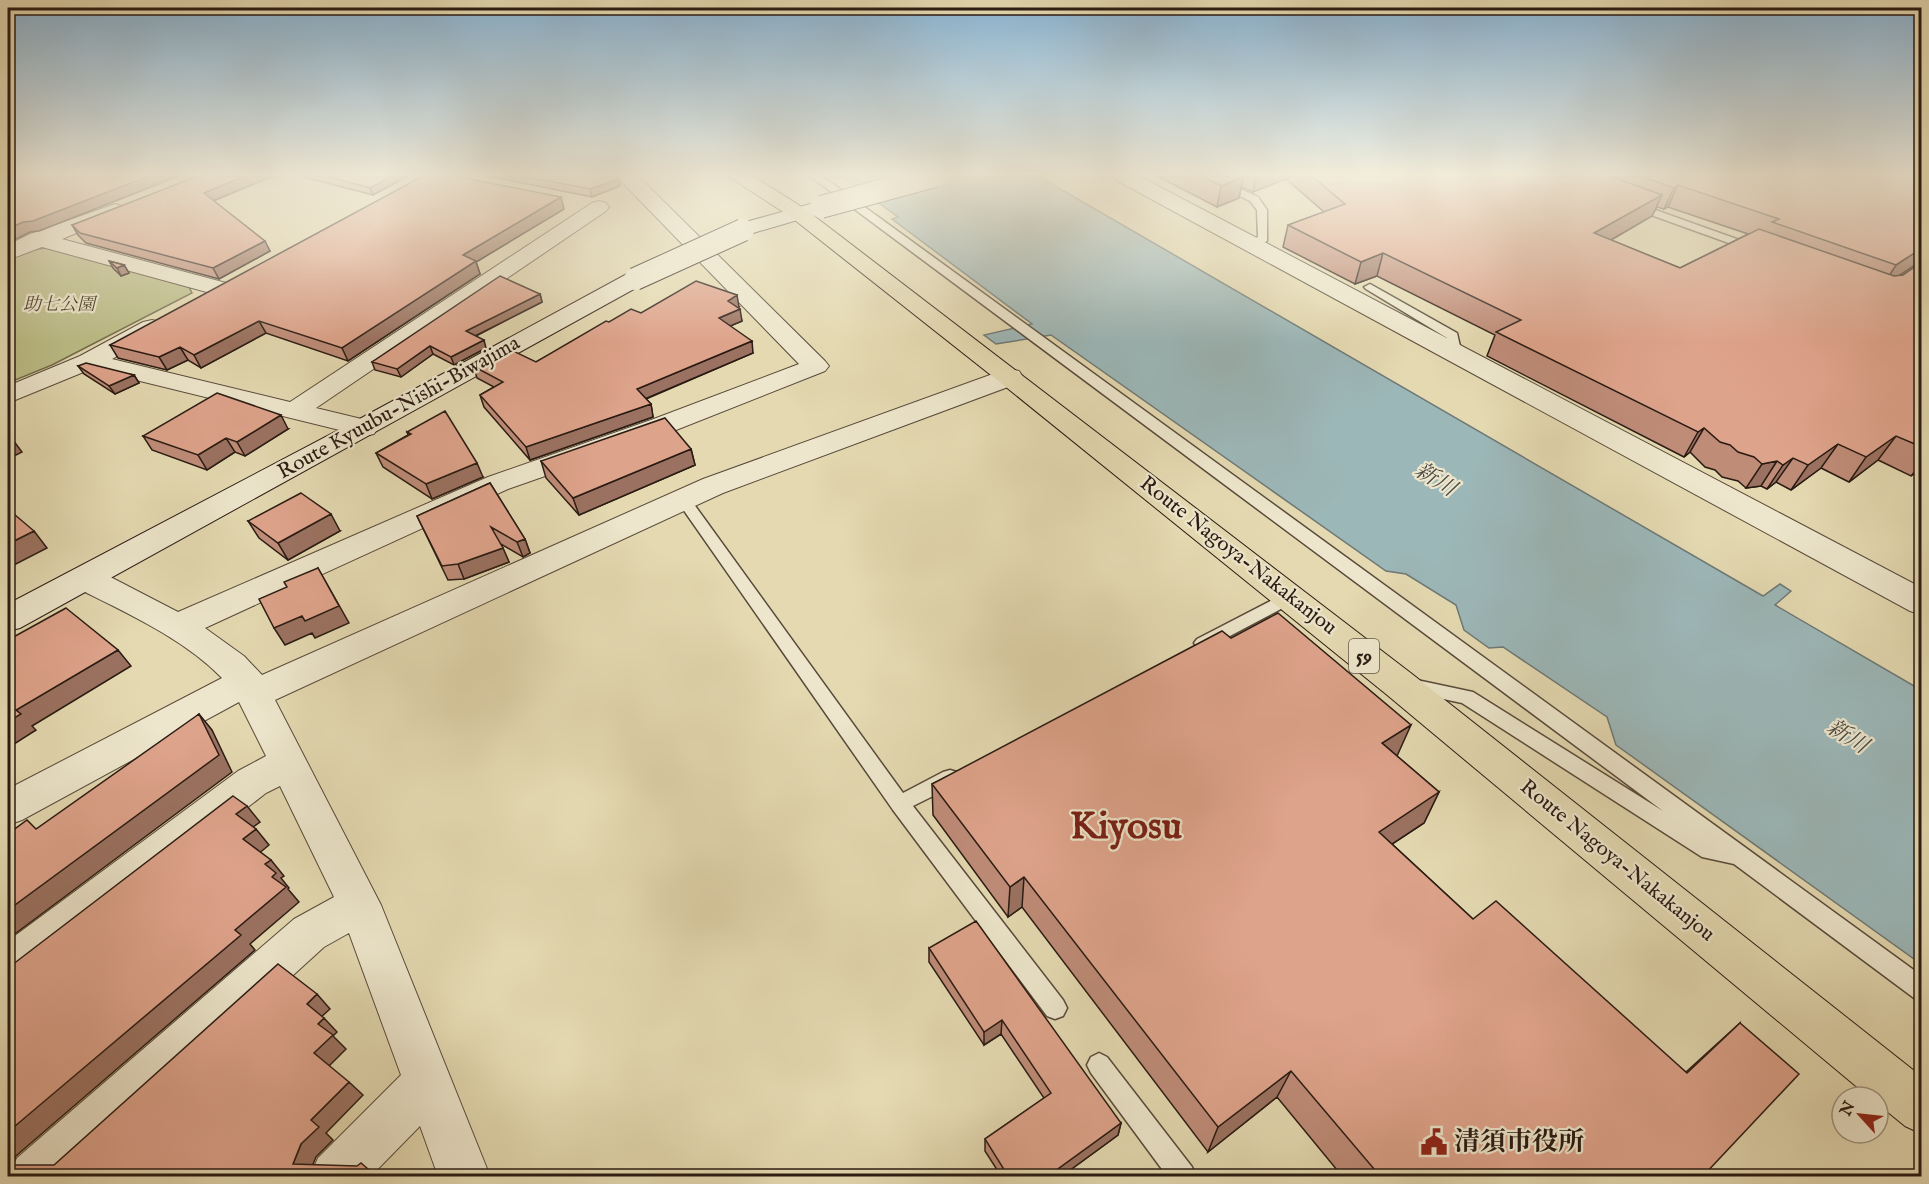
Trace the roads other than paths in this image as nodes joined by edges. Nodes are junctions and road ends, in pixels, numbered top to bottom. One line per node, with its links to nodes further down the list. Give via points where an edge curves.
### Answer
1 (58, 231): 10 (street)
2 (551, 231): 23 (street)
3 (681, 231): 30 (street, via 816,366 498,483)
4 (740, 231): 24 (street, Route Kyuubu-Nishi-Biwajima, bridge, via 635,279)
5 (835, 231): 21 (main road, Route Nagoya-Nakakanjou / 59)
6 (890, 231): 38 (lane)
7 (1226, 231): 11 (street)
8 (1263, 231): 11 (lane, via 1263,239)
9 (1707, 231): 12 (lane)
10 (38, 239): 13 (street); 16 (street)
11 (1250, 244): 19 (street)
12 (1762, 251)
13 (8, 253)
14 (243, 277): 16 (street)
15 (1370, 287): 19 (lane, via 1453,336)
16 (222, 289): 17 (street)
17 (191, 305)
18 (171, 316): 20 (street)
19 (1456, 355): 28 (street)
20 (89, 361): 22 (street); 23 (street)
21 (1010, 377): 25 (street); 27 (main road, Route Nagoya-Nakakanjou / 59)
22 (8, 395)
23 (294, 411): 24 (street)
24 (364, 428): 26 (street, Route Kyuubu-Nishi-Biwajima)
25 (683, 499): 33 (street); 36 (lane)
26 (85, 578): 29 (street, Route Kyuubu-Nishi-Biwajima); 30 (street)
27 (1290, 597): 31 (lane); 32 (main road, Route Nagoya-Nakakanjou / 59)
28 (1922, 603)
29 (8, 619)
30 (176, 627): 33 (street, via 234,666)
31 (1191, 650)
32 (1399, 684): 38 (lane, via 1467,697 1709,851); 45 (main road, Route Nagoya-Nakakanjou / 59)
33 (251, 687): 34 (street); 37 (street)
34 (289, 762): 39 (street); 40 (street, via 252,782)
35 (963, 771): 36 (lane)
36 (900, 804): 42 (lane)
37 (8, 808)
38 (1739, 855): 41 (lane)
39 (360, 905): 44 (street); 46 (street, via 309,933)
40 (8, 967)
41 (1922, 990)
42 (1055, 1008)
43 (1099, 1065): 49 (lane)
44 (429, 1082): 47 (street); 48 (street)
45 (1922, 1109)
46 (35, 1176)
47 (336, 1176)
48 (464, 1176)
49 (1183, 1176)

